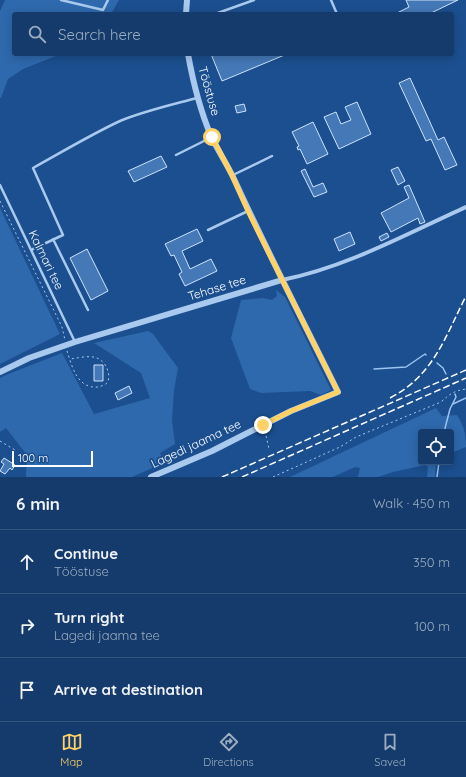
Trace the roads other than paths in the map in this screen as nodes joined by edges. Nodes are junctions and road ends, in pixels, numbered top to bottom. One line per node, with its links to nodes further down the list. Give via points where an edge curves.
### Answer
1 (61, 0): 2 (lane, via 102,10)
2 (108, 0)
3 (187, 0): 6 (street)
4 (254, 0): 7 (lane)
5 (331, 0): 8 (lane)
6 (186, 12)
7 (221, 12)
8 (336, 12)
9 (188, 56): 10 (street, Tööstuse)
10 (198, 98): 11 (street, Tööstuse); 19 (lane, via 122,120 33,168 63,235)
11 (212, 137): 12 (lane); 14 (street, Tööstuse)
12 (176, 155)
13 (272, 156): 14 (lane)
14 (232, 175): 17 (street, Tööstuse)
15 (0, 185): 20 (lane, Kalmari tee)
16 (466, 207): 21 (street, Tehase tee, via 350,259 303,276)
17 (248, 211): 18 (lane); 21 (street, Tööstuse)
18 (208, 230)
19 (54, 239): 20 (lane); 22 (lane)
20 (31, 250): 23 (lane, Kalmari tee)
21 (282, 280): 23 (street, Tehase tee); 25 (street, Tööstuse)
22 (88, 310)
23 (75, 342): 24 (street, Tehase tee, via 29,358)
24 (0, 372)
25 (338, 392): 26 (street, Lagedi jaama tee, via 291,411 212,451)
26 (151, 477)

